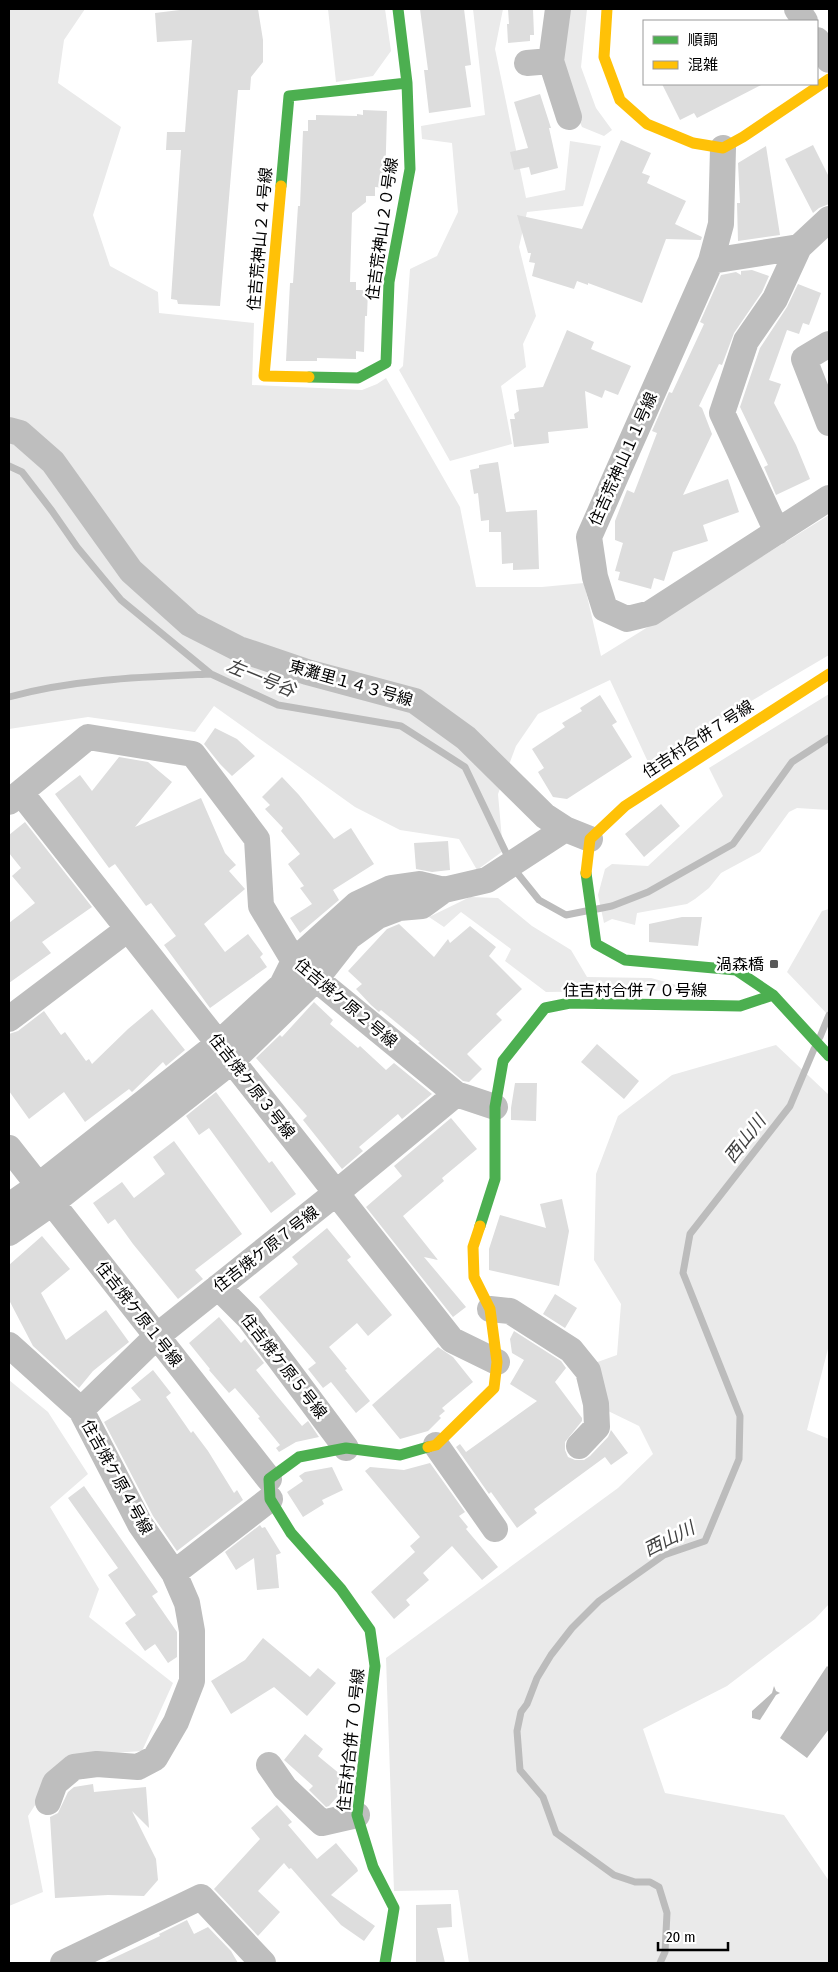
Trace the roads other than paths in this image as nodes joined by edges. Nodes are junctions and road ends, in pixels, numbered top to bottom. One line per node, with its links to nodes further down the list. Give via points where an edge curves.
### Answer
1 (398, 9): 9 (street, 住吉荒神山２０号線)
2 (558, 9): 10 (street, via 539,62)
3 (607, 9): 11 (street, via 604,57 620,100 647,124 693,143)
4 (797, 9): 5 (street)
5 (804, 20)
6 (818, 42): 7 (street)
7 (829, 60)
8 (829, 80): 11 (street)
9 (406, 83): 16 (street, 住吉荒神山２０号線, via 410,170 389,282); 16 (street, 住吉荒神山２４号線, via 289,96 264,376 358,378)
10 (569, 117)
11 (724, 148): 14 (street, 住吉荒神山１１号線, via 721,224)
12 (829, 219): 13 (street)
13 (799, 247): 14 (street); 20 (street, via 775,299 746,341 722,413)
14 (711, 261): 20 (street, 住吉荒神山１１号線, via 589,537 595,577 605,609 627,619 651,613)
15 (829, 344): 17 (street, via 804,359)
16 (386, 363)
17 (829, 423)
18 (9, 430): 23 (street, 東灘里１４３号線, via 20,433 53,462 131,571 190,624 248,652 307,672 416,701 466,738 545,816)
19 (829, 498): 20 (street, 住吉荒神山１１号線)
20 (777, 532)
21 (829, 674): 24 (street, 住吉村合併７号線, via 625,806)
22 (15, 797): 26 (street, 住吉焼ケ原３号線); 27 (street, 住吉焼ケ原２号線, via 88,737 193,754 257,839 261,906)
23 (555, 836): 24 (street, 東灘里１４３号線); 25 (street, via 487,880)
24 (590, 839): 29 (street, via 586,878 596,944 625,960 736,970)
25 (444, 890): 27 (street, via 419,884 390,888 357,904); 28 (street, via 422,906 399,908 378,916 349,937)
26 (128, 929): 30 (street); 31 (street, 住吉焼ケ原３号線)
27 (294, 961): 28 (street, 住吉焼ケ原２号線); 31 (street, via 282,985)
28 (316, 979): 31 (street); 33 (street, 住吉焼ケ原２号線)
29 (773, 994): 32 (street); 34 (street, 住吉村合併７０号線, via 740,1006 570,1003 545,1008 503,1061)
30 (9, 1019)
31 (225, 1052): 36 (street, 住吉焼ケ原３号線); 37 (street)
32 (829, 1056)
33 (456, 1094): 34 (street, 住吉焼ケ原２号線); 36 (street, 住吉焼ケ原７号線)
34 (494, 1107): 41 (street, 住吉村合併７０号線, via 495,1179 474,1248 474,1277)
35 (9, 1148): 37 (street, 住吉焼ケ原１号線)
36 (336, 1193): 40 (street, 住吉焼ケ原７号線); 44 (street, 住吉焼ケ原３号線, via 452,1340)
37 (45, 1195): 38 (street); 39 (street); 42 (street, 住吉焼ケ原１号線)
38 (9, 1206)
39 (9, 1233)
40 (218, 1287): 42 (street, 住吉焼ケ原７号線); 48 (street, 住吉焼ケ原５号線, via 249,1318)
41 (490, 1309): 44 (street, 住吉村合併７０号線); 47 (street, via 510,1311 571,1350 588,1371 596,1404 596,1427)
42 (157, 1336): 45 (street, 住吉焼ケ原７号線); 49 (street, 住吉焼ケ原１号線)
43 (9, 1345): 45 (street, 住吉焼ケ原４号線)
44 (497, 1362): 46 (street, 住吉村合併７０号線, via 494,1388)
45 (81, 1410): 51 (street, 住吉焼ケ原４号線, via 140,1524)
46 (436, 1444): 48 (street, 住吉村合併７０号線, via 400,1455); 50 (street)
47 (579, 1446)
48 (346, 1448): 49 (street, 住吉村合併７０号線, via 299,1457)
49 (269, 1489): 51 (street); 54 (street, 住吉村合併７０号線, via 291,1533 341,1589 370,1630 375,1666)
50 (495, 1529)
51 (174, 1573): 53 (street, 住吉焼ケ原４号線, via 187,1603 192,1631 192,1681 176,1722 155,1758 138,1767 97,1764 74,1767 55,1783)
52 (270, 1765): 54 (street, via 285,1788 322,1823)
53 (48, 1802)
54 (357, 1815): 57 (street, 住吉村合併７０号線, via 373,1867 394,1908)
55 (63, 1963): 56 (street, via 200,1897)
56 (263, 1963)
57 (384, 1963)

